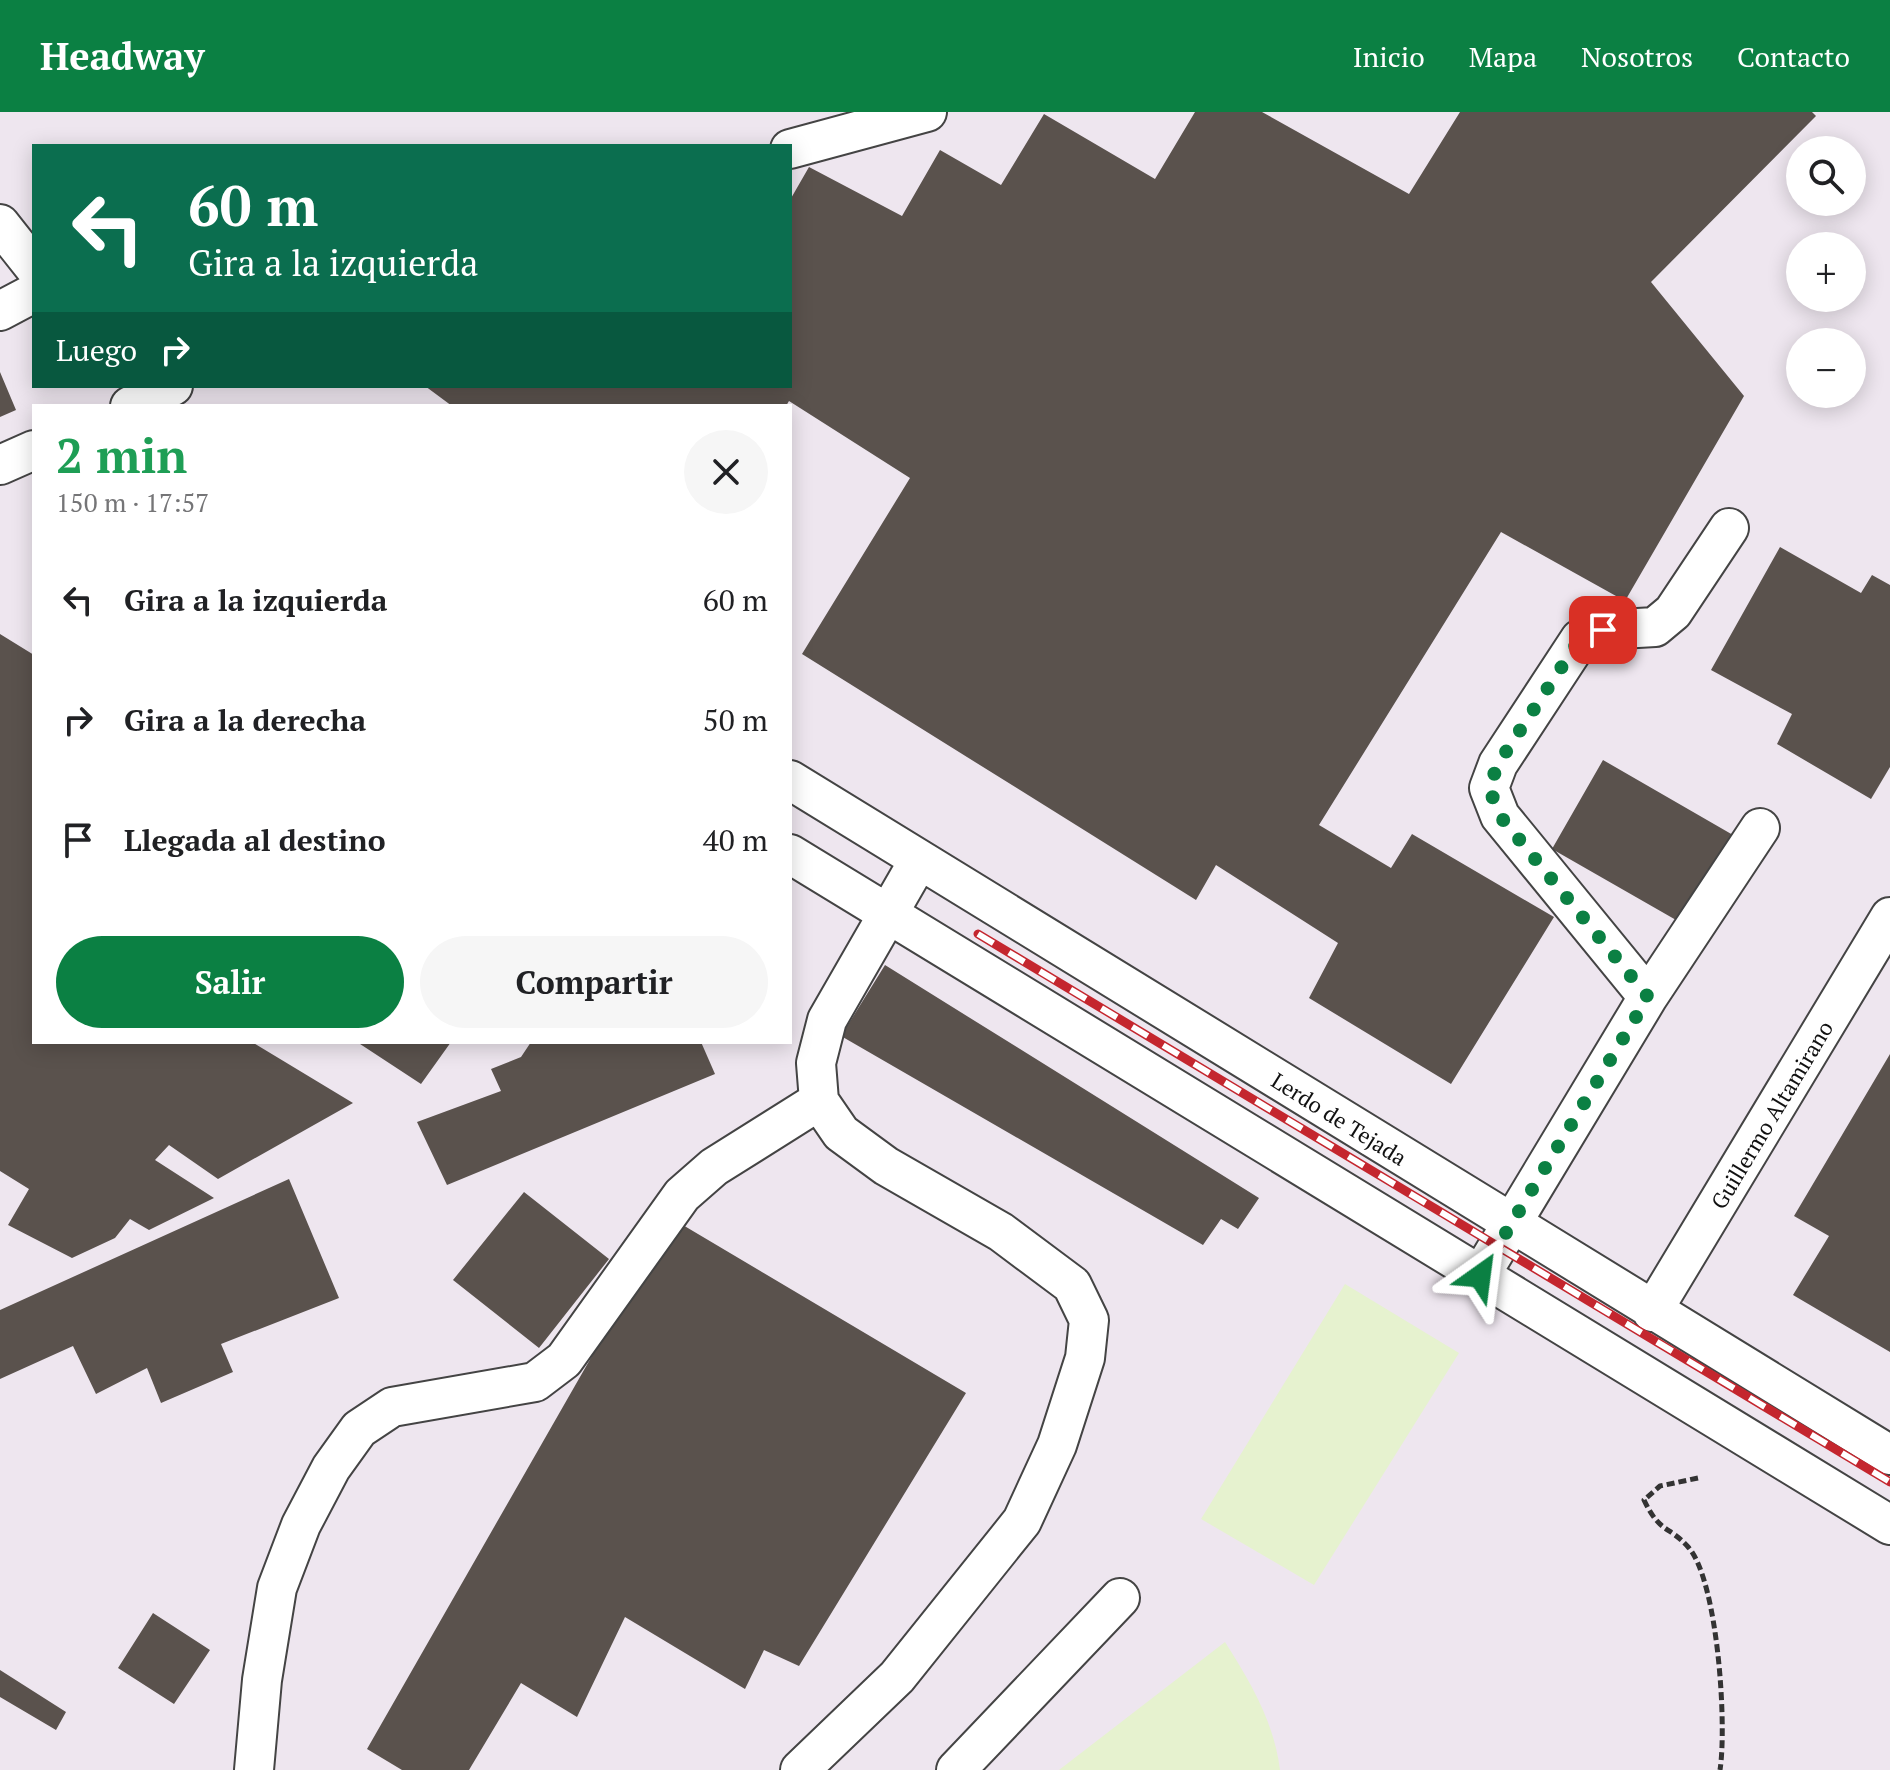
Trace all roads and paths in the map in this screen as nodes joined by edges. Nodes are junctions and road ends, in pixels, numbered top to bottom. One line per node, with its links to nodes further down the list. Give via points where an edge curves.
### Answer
1 (927, 112): 2 (lane)
2 (792, 148)
3 (0, 224): 4 (lane)
4 (32, 264)
5 (32, 294): 6 (lane)
6 (0, 311)
7 (125, 388): 8 (lane)
8 (157, 399)
9 (32, 451): 10 (lane)
10 (0, 465)
11 (1729, 528): 18 (lane, via 1673,612 1655,627 1603,630 1580,639 1498,764 1489,788 1500,816)
12 (792, 781): 15 (lane, Lerdo de Tejada)
13 (1760, 828): 18 (lane)
14 (792, 855): 16 (lane)
15 (919, 860): 16 (lane); 20 (lane, Lerdo de Tejada)
16 (888, 914): 19 (lane, via 827,1020 816,1063); 21 (lane)
17 (1890, 917): 22 (lane, Guillermo Altamirano)
18 (1648, 997): 20 (lane)
19 (819, 1101): 27 (lane, via 714,1167 682,1195 564,1360 535,1382 392,1407 359,1429 301,1525 277,1588); 28 (lane, via 852,1142 1001,1232 1072,1285 1089,1320 1085,1358 1062,1430 1022,1521 897,1677)
20 (1511, 1225): 21 (lane); 22 (lane, Lerdo de Tejada)
21 (1480, 1276): 25 (lane)
22 (1652, 1312): 23 (lane, Lerdo de Tejada)
23 (1890, 1455)
24 (1698, 1478): 30 (path, via 1660,1486 1644,1500 1654,1522 1689,1548 1703,1576 1715,1634 1724,1746)
25 (1890, 1525)
26 (1120, 1598): 29 (lane)
27 (254, 1770)
28 (800, 1770)
29 (956, 1770)
30 (1720, 1770)

